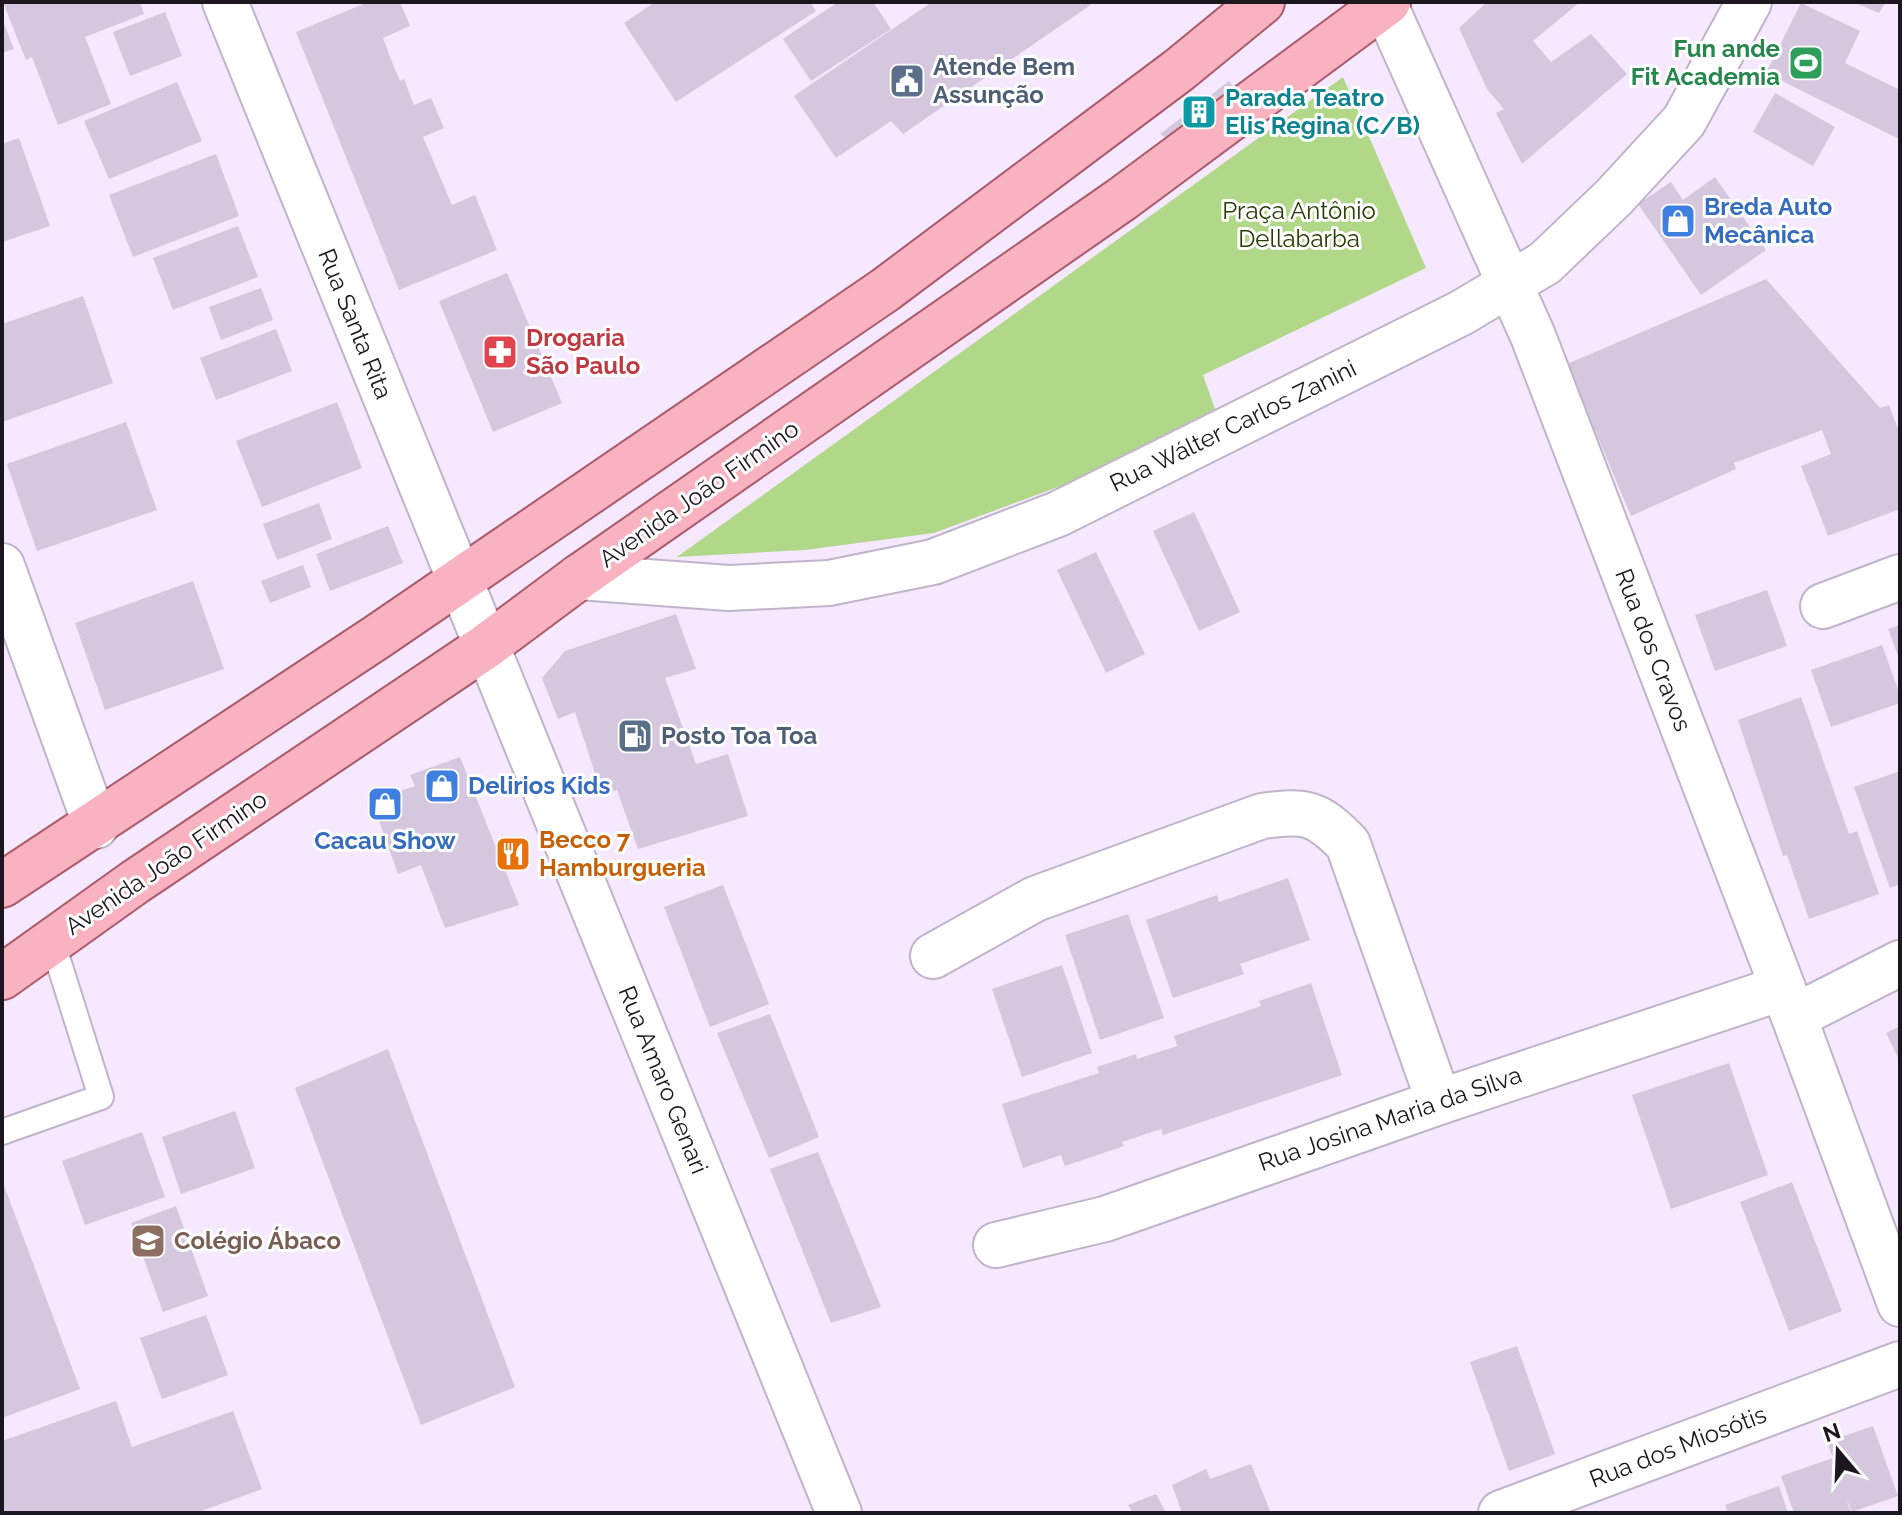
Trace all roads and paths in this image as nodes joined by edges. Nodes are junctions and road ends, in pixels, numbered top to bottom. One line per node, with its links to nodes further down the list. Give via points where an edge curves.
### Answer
1 (225, 2): 9 (street, Rua Santa Rita)
2 (1262, 2): 9 (main road, via 921,265)
3 (1749, 2): 5 (street, Rua Wálter Carlos Zanini, via 1684,121 1545,263)
4 (1387, 4): 5 (street, Rua dos Cravos); 7 (main road, Avenida João Firmino, via 1122,199)
5 (1510, 284): 7 (street, Rua Wálter Carlos Zanini, via 1058,514 933,562 829,583 729,588); 18 (street, Rua dos Cravos)
6 (2, 566): 12 (street)
7 (579, 577): 11 (main road, Avenida João Firmino)
8 (1900, 577): 10 (street)
9 (460, 582): 11 (street, Rua Santa Rita); 12 (main road)
10 (1823, 606)
11 (485, 647): 14 (main road, Avenida João Firmino); 24 (street, Rua Amaro Genari)
12 (96, 826): 13 (main road)
13 (2, 885)
14 (52, 941): 17 (main road, Avenida João Firmino); 20 (lane, via 101,1097)
15 (933, 956): 19 (street, via 1035,899 1262,816 1294,811 1327,822 1348,844)
16 (1900, 963): 18 (street, Rua Josina Maria da Silva)
17 (2, 977)
18 (1788, 1002): 19 (street, Rua Josina Maria da Silva); 22 (street, Rua dos Cravos)
19 (1439, 1102): 21 (street, Rua Josina Maria da Silva, via 1105,1219)
20 (2, 1132)
21 (996, 1245)
22 (1900, 1304)
23 (1900, 1364): 25 (street, Rua dos Miosótis)
24 (839, 1513)
25 (1501, 1513)

